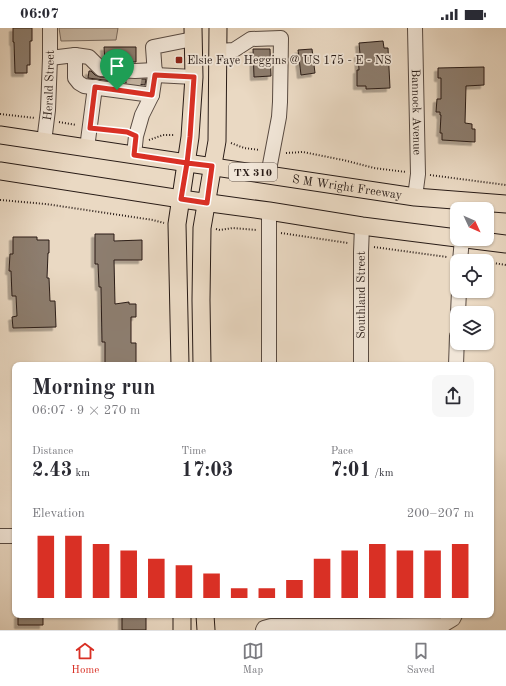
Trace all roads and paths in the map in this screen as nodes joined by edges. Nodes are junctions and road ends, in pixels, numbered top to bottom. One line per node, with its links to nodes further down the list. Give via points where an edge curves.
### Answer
1 (50, 28): 7 (street, Herald Street)
2 (218, 28): 5 (main road)
3 (415, 28): 29 (street, Bannock Avenue)
4 (193, 33): 8 (street, via 153,47); 9 (main road)
5 (218, 51): 24 (street, via 234,50 251,39 281,38 279,117); 27 (main road, via 217,141)
6 (75, 55): 7 (street); 10 (street, via 89,57); 10 (street, via 75,78 79,83 84,86)
7 (50, 58): 21 (street, Herald Street)
8 (155, 73): 9 (street); 12 (street); 13 (street)
9 (194, 77): 26 (main road)
10 (100, 80): 11 (street); 11 (street); 17 (street)
11 (118, 80): 12 (street); 12 (street)
12 (134, 82): 13 (street)
13 (152, 95): 20 (street, via 142,115)
14 (0, 114): 15 (path)
15 (34, 118)
16 (59, 122): 17 (path)
17 (90, 128): 20 (path, via 127,132); 23 (street)
18 (0, 135): 21 (main road, S M Wright Freeway / TX 310)
19 (171, 135): 20 (path, via 148,140)
20 (136, 136): 25 (street)
21 (44, 142): 23 (main road, S M Wright Freeway / TX 310)
22 (232, 143): 24 (path, via 244,148)
23 (87, 148): 25 (main road, S M Wright Freeway / TX 310)
24 (273, 151): 29 (path, via 303,152 374,168); 30 (street)
25 (134, 155): 26 (main road, S M Wright Freeway / TX 310)
26 (187, 163): 27 (main road, S M Wright Freeway / TX 310); 33 (main road)
27 (212, 166): 30 (main road, S M Wright Freeway / TX 310); 35 (main road)
28 (0, 171): 33 (main road)
29 (418, 174): 31 (path); 32 (street, Bannock Avenue)
30 (268, 175): 32 (main road, S M Wright Freeway / TX 310)
31 (506, 185)
32 (415, 197): 36 (main road, S M Wright Freeway / TX 310)
33 (181, 199): 35 (main road); 46 (main road, via 177,224)
34 (0, 200): 38 (path, via 46,204)
35 (207, 203): 37 (main road); 47 (main road, via 202,228)
36 (506, 204)
37 (269, 211): 39 (main road); 48 (street)
38 (160, 222)
39 (362, 226): 40 (main road); 49 (street, Southland Street)
40 (450, 237)
41 (494, 242): 42 (main road)
42 (506, 244)
43 (494, 263): 44 (path)
44 (506, 264)
45 (457, 350): 50 (street)
46 (180, 362)
47 (202, 362)
48 (269, 362)
49 (361, 362)
50 (456, 362)
51 (0, 536): 52 (street)
52 (12, 536)
53 (182, 618): 58 (main road)
54 (206, 618): 59 (main road)
55 (454, 618): 57 (street, via 443,625)
56 (267, 624): 57 (street)
57 (362, 624)
58 (182, 630)
59 (206, 630)

